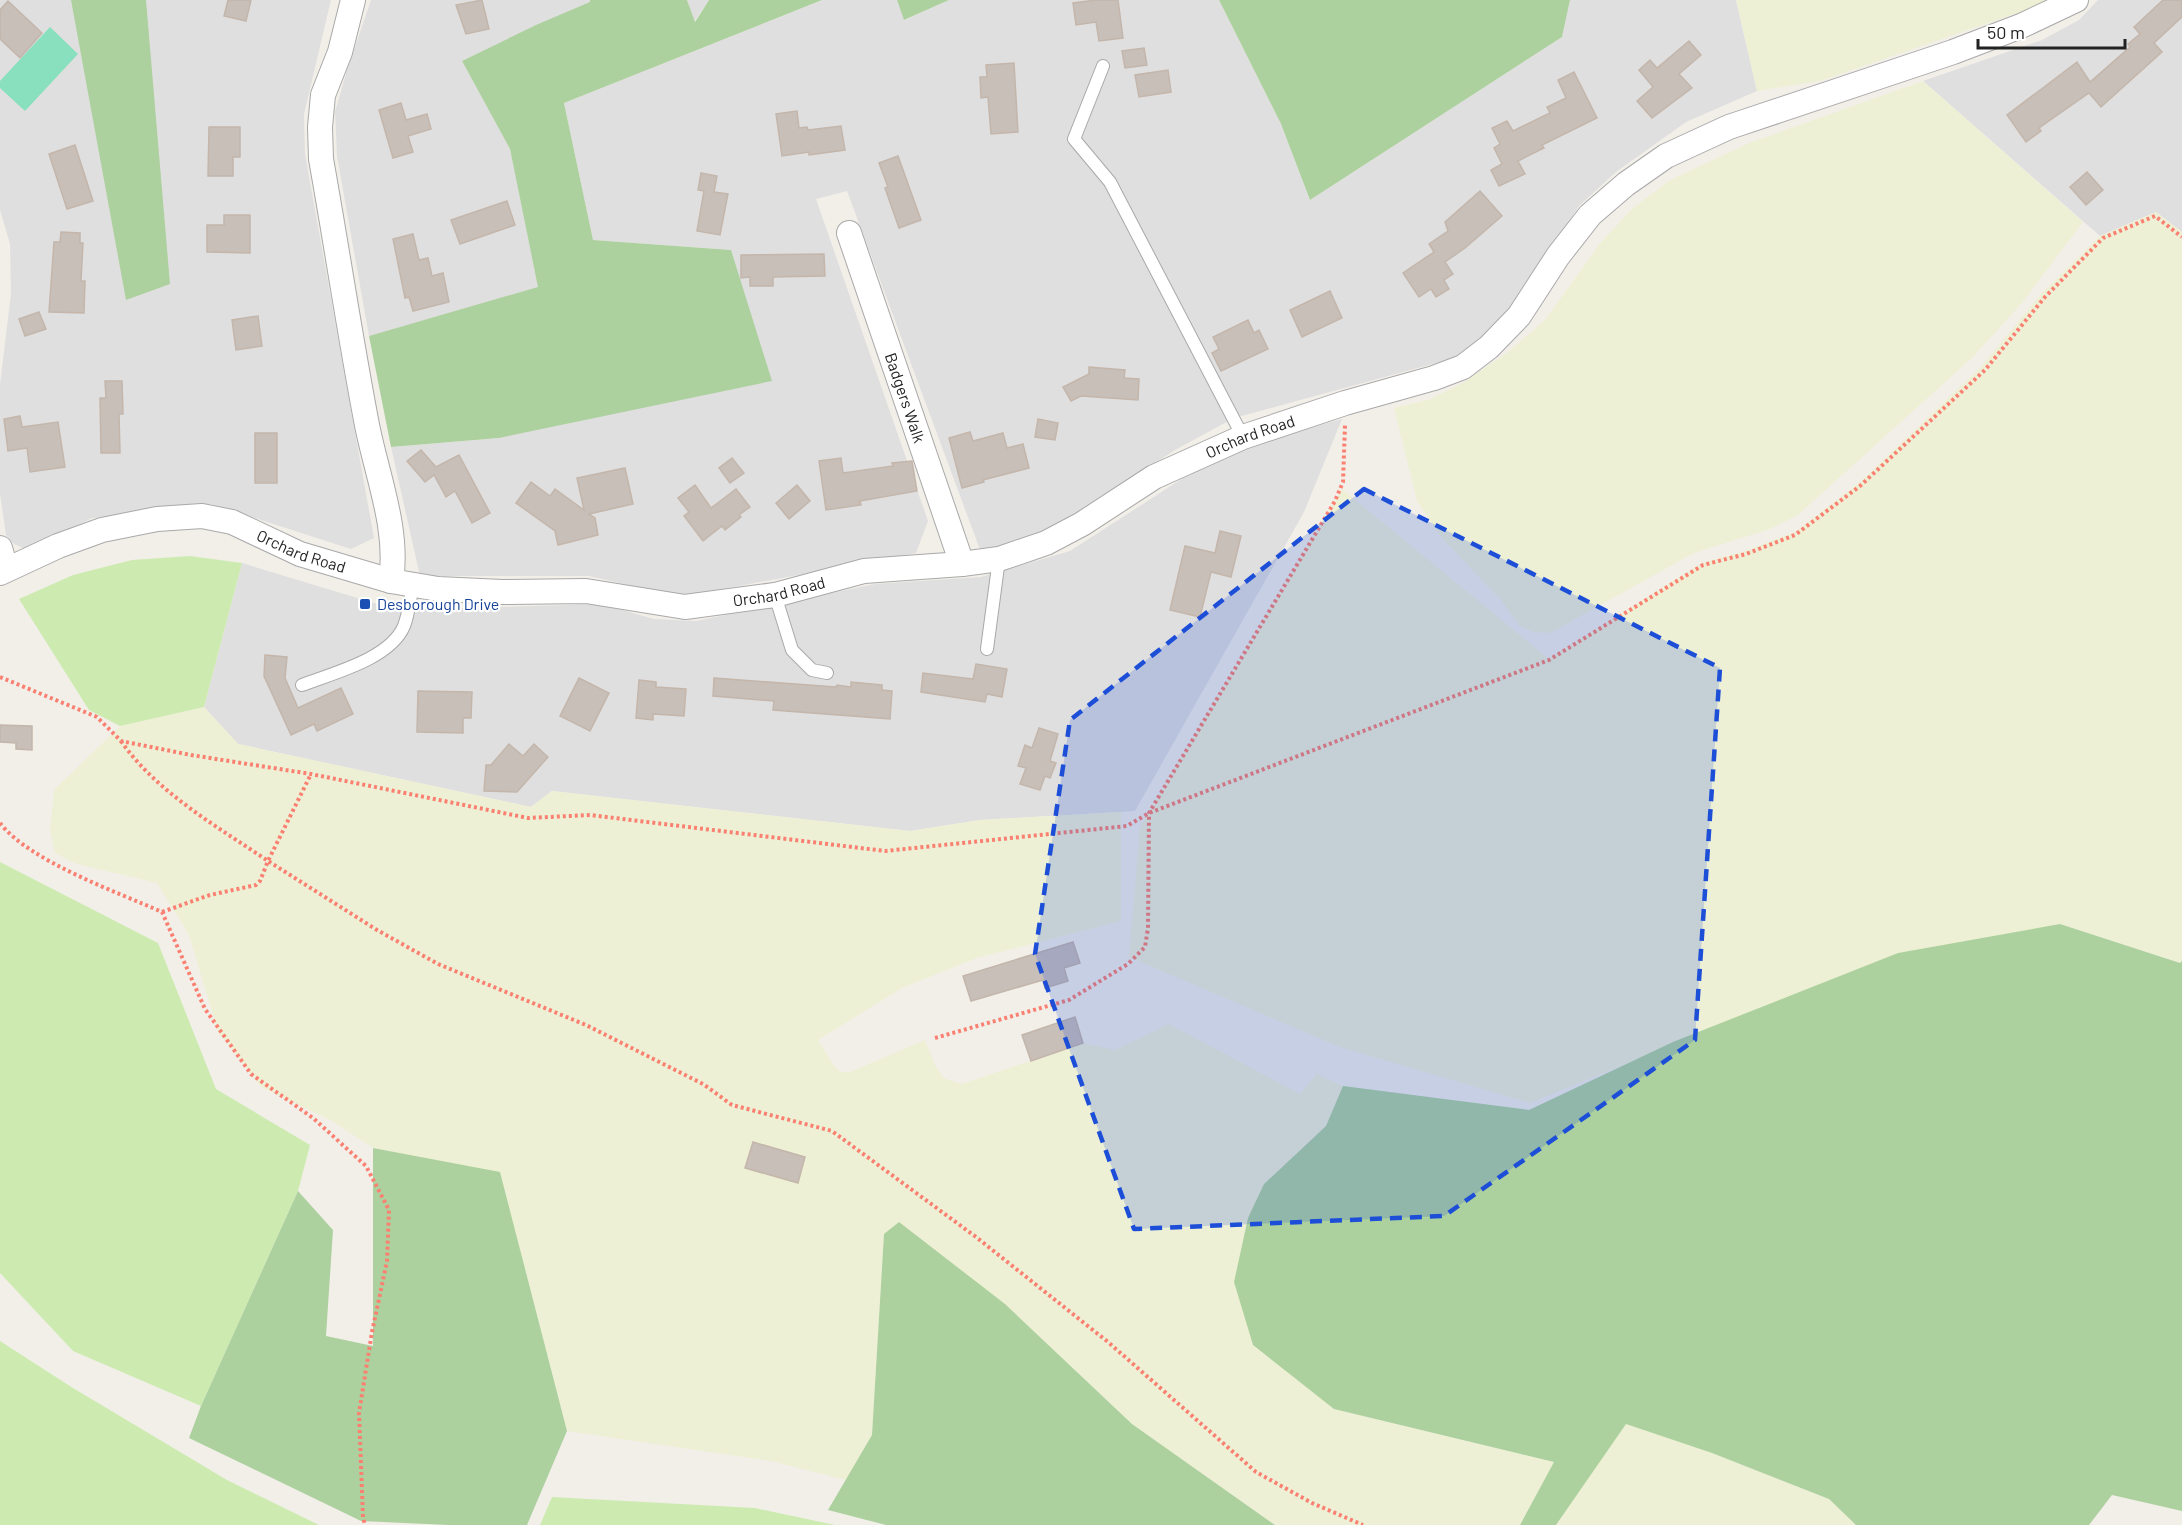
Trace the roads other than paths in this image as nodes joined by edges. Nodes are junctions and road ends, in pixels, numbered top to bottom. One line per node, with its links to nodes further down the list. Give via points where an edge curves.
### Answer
1 (353, 0): 9 (street, via 340,52 323,95 321,159 367,426 394,562)
2 (2076, 0): 5 (street, Orchard Road, via 1953,52 1729,127 1666,156 1590,215 1519,316 1489,347 1462,367)
3 (1102, 66): 5 (lane, via 1074,139 1110,182)
4 (849, 233): 8 (street, Badgers Walk)
5 (1243, 438): 6 (street, Orchard Road, via 1154,477 1046,543)
6 (999, 559): 8 (street, Orchard Road); 11 (lane)
7 (2, 564): 9 (street, Orchard Road, via 102,530 158,519 202,516 232,522 300,554)
8 (962, 564): 10 (street, Orchard Road, via 864,571)
9 (402, 583): 10 (street, Orchard Road, via 502,592 586,591 685,607); 13 (lane, via 404,626 396,638 366,661)
10 (776, 595): 12 (lane, via 792,650 812,670)
11 (987, 649)
12 (827, 673)
13 (302, 686)

